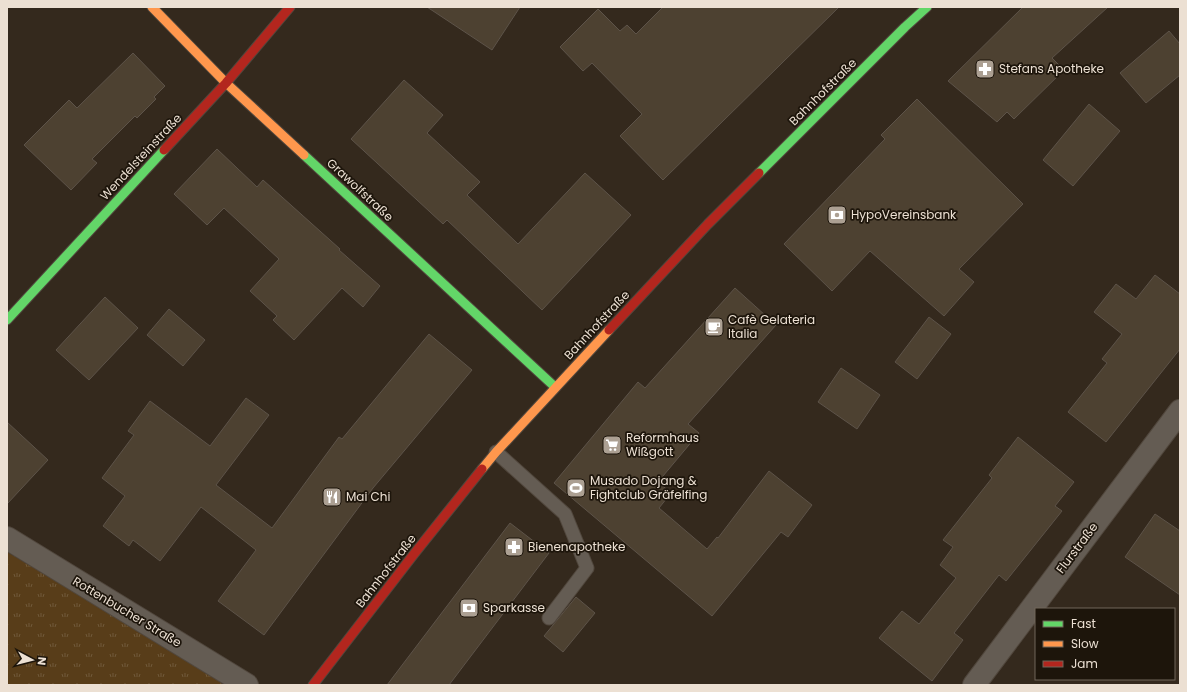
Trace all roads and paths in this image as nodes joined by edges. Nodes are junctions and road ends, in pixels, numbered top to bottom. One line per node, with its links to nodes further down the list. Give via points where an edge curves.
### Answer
1 (152, 7): 4 (street, Grawolfstraße)
2 (290, 7): 4 (street, Wendelsteinstraße)
3 (927, 7): 6 (street, Bahnhofstraße, via 708,224)
4 (226, 83): 5 (street, Wendelsteinstraße); 6 (street, Grawolfstraße)
5 (7, 320)
6 (555, 387): 8 (street, Bahnhofstraße)
7 (1180, 411): 13 (street, Flurstraße)
8 (496, 452): 10 (lane, via 564,514 587,568); 12 (street, Bahnhofstraße)
9 (7, 538): 11 (street, Rottenbucher Straße)
10 (549, 618)
11 (247, 685)
12 (313, 685)
13 (974, 685)

